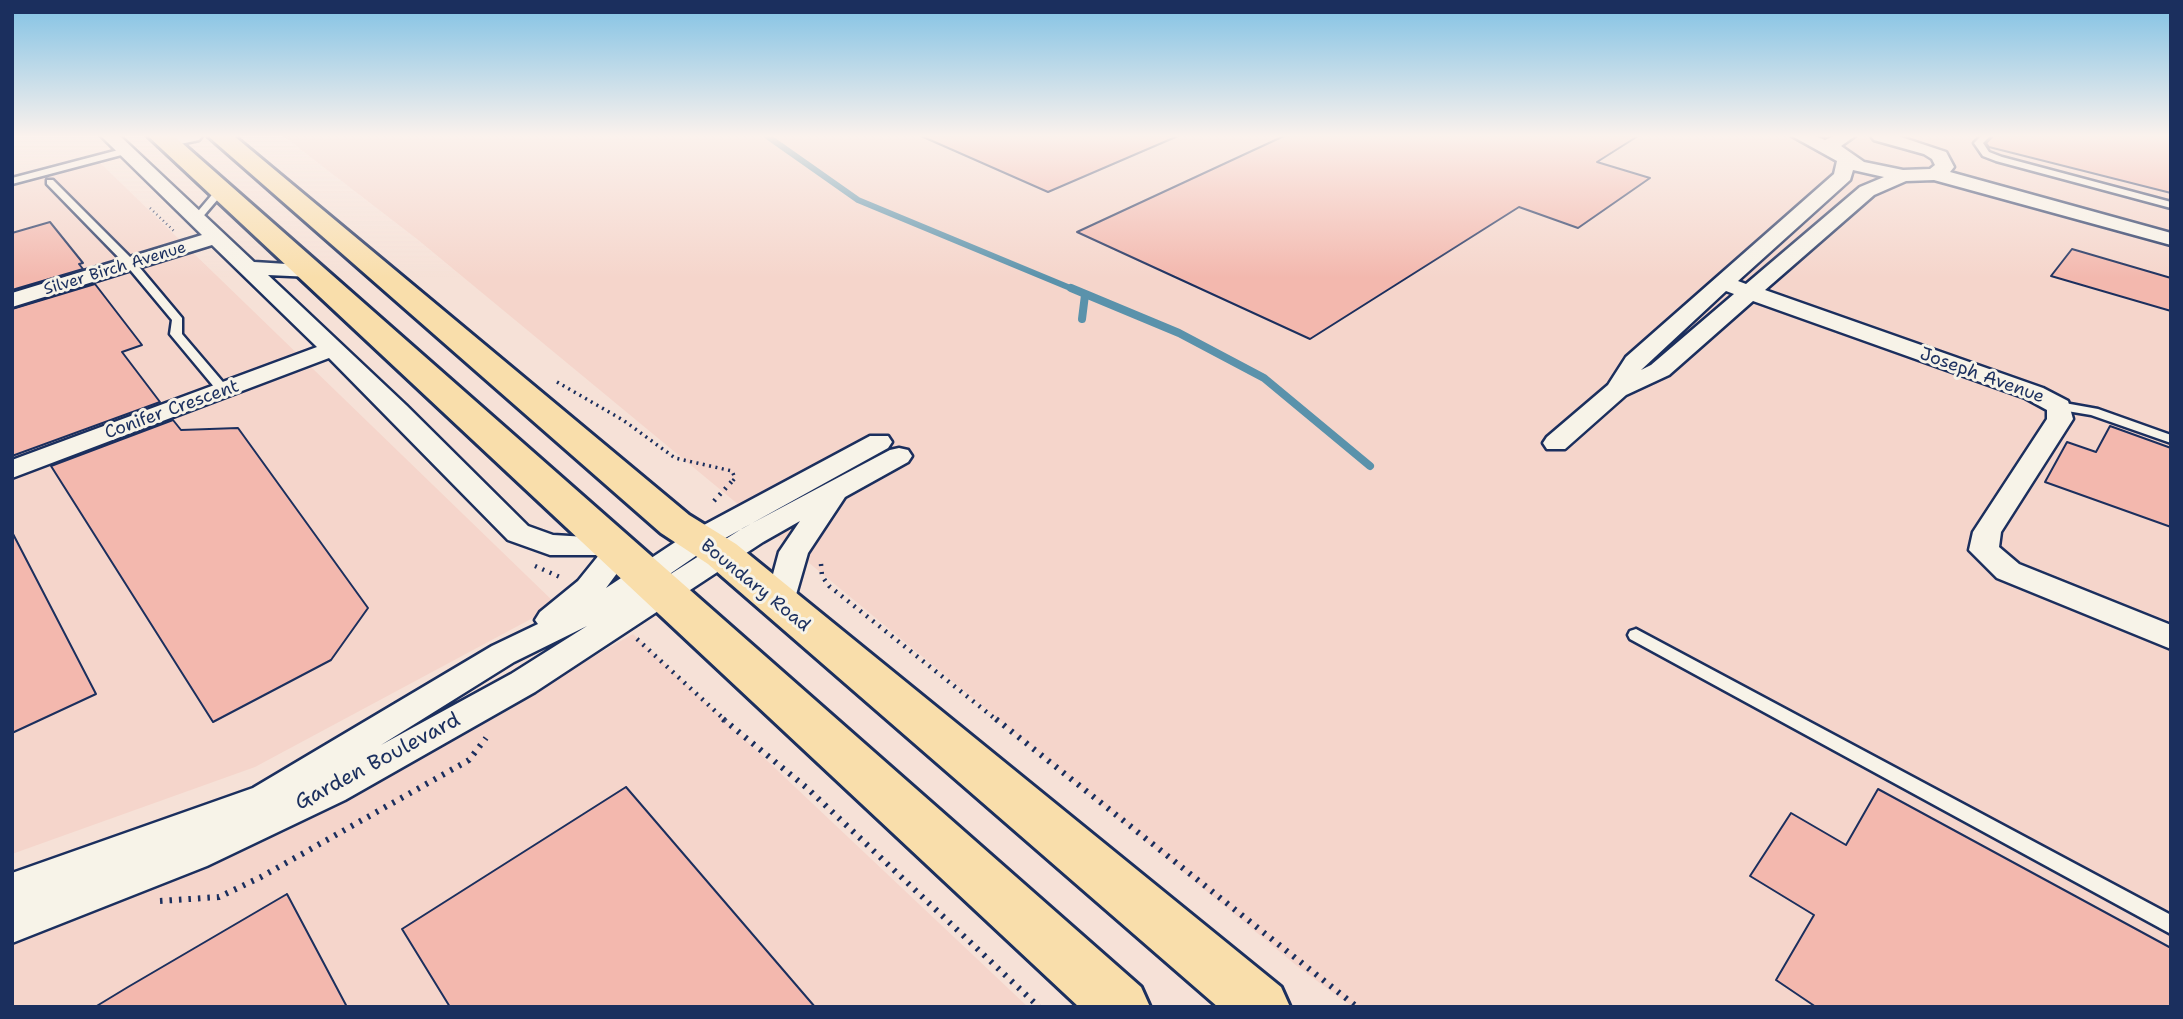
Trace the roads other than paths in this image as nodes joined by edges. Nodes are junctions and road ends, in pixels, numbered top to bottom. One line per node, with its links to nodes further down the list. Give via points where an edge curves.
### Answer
1 (50, 183): 16 (lane)
2 (160, 184): 12 (street)
3 (212, 184): 10 (main road)
4 (282, 184): 30 (main road, Boundary Road, via 653,506)
5 (1835, 184): 19 (street)
6 (1885, 184): 20 (street, via 1867,191)
7 (1988, 184): 15 (street)
8 (2001, 184): 13 (street)
9 (2091, 184): 11 (lane)
10 (219, 192): 12 (lane); 18 (main road)
11 (2171, 205)
12 (197, 218): 14 (street)
13 (2171, 224)
14 (218, 237): 16 (street, Silver Birch Avenue); 17 (street)
15 (2171, 239)
16 (131, 264): 21 (street, Silver Birch Avenue); 24 (lane, via 178,320 176,334)
17 (248, 268): 18 (street); 22 (street)
18 (312, 271): 31 (main road)
19 (1723, 284): 20 (street, Joseph Avenue); 23 (street, via 1634,362)
20 (1750, 293): 23 (street, via 1660,370); 25 (street, Joseph Avenue, via 2034,393)
21 (12, 300)
22 (332, 349): 24 (street, Conifer Crescent); 31 (street, via 509,526 533,539)
23 (1617, 390): 27 (street)
24 (224, 391): 28 (street, Conifer Crescent)
25 (2059, 406): 26 (lane, via 2095,412); 34 (street, Joseph Avenue, via 2060,419 1987,532 1984,550 2008,571)
26 (2171, 439)
27 (1556, 443)
28 (12, 470)
29 (836, 489): 30 (street); 30 (street, via 889,449); 32 (street, via 794,552)
30 (719, 538): 31 (street, Garden Boulevard); 32 (main road, Boundary Road)
31 (635, 567): 35 (street, via 589,588); 35 (street, Garden Boulevard, via 550,635); 37 (street, Garden Boulevard, via 623,619 523,682 332,790 194,855); 39 (main road)
32 (780, 604): 40 (main road, Boundary Road)
33 (1636, 635): 38 (lane)
34 (2171, 638)
35 (503, 654): 36 (street, Garden Boulevard, via 266,799)
36 (12, 890)
37 (12, 925)
38 (2171, 925)
39 (1121, 1007)
40 (1261, 1007)

